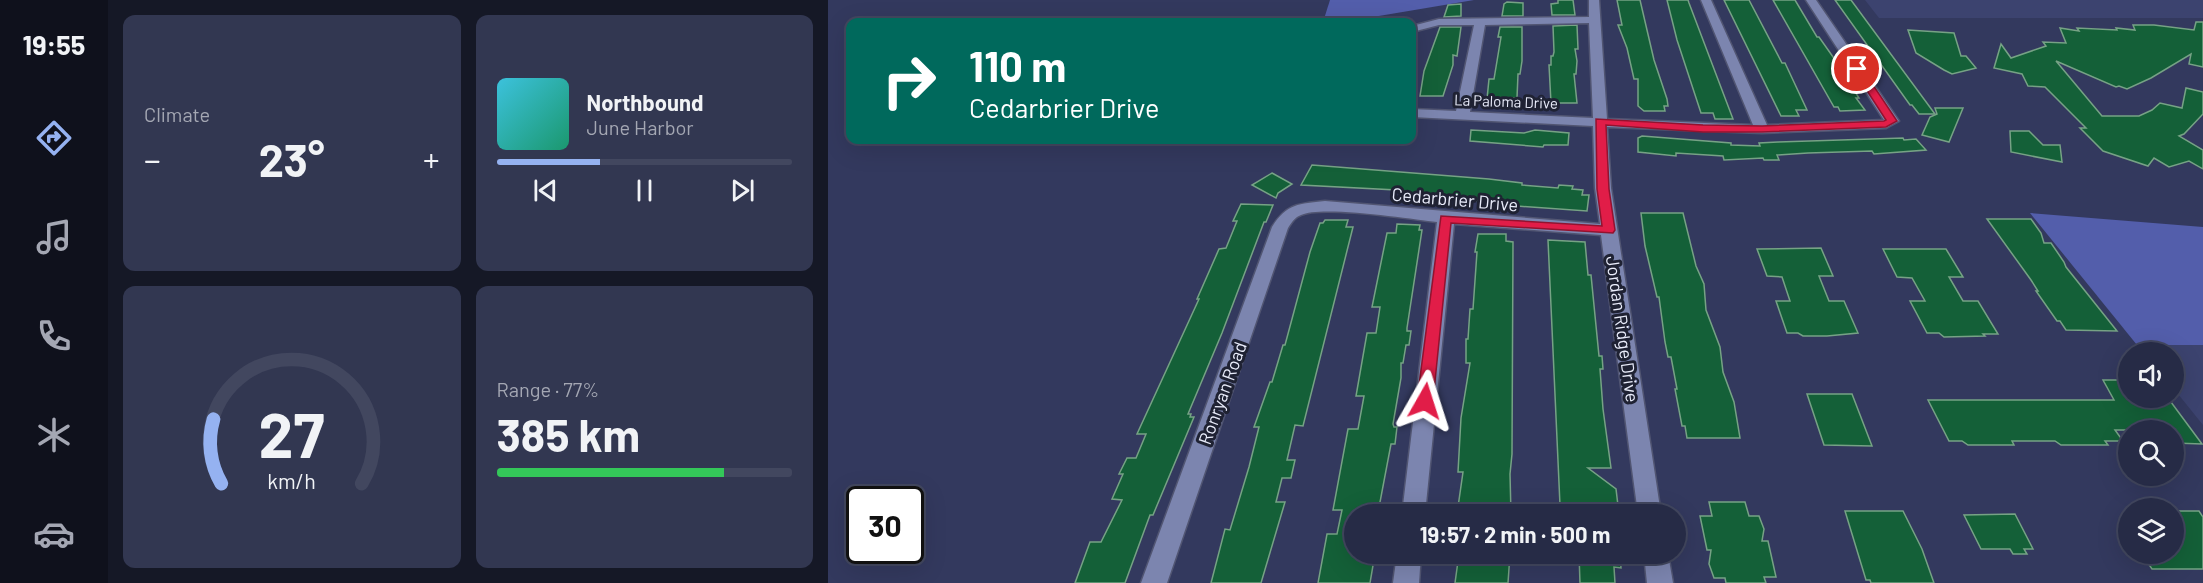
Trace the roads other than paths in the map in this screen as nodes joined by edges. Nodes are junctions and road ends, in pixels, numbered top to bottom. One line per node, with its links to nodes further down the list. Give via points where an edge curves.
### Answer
1 (1594, 0): 5 (street, Jordan Ridge Drive)
2 (1706, 0): 10 (street)
3 (1811, 0): 10 (street, La Paloma Drive, via 1892,121)
4 (1480, 21): 5 (street); 6 (street); 8 (street)
5 (1596, 21): 9 (street, Jordan Ridge Drive)
6 (1416, 27)
7 (1416, 113): 8 (street, La Paloma Drive)
8 (1462, 116): 9 (street, La Paloma Drive)
9 (1600, 121): 10 (street, La Paloma Drive); 13 (street, Jordan Ridge Drive)
10 (1762, 129)
11 (1299, 209): 12 (street, Cedarbrier Drive, via 1325,206); 18 (street, Ronryan Road, via 1280,227)
12 (1446, 218): 13 (street, Cedarbrier Drive); 14 (street)
13 (1609, 230): 15 (street, Jordan Ridge Drive)
14 (1414, 504)
15 (1649, 504)
16 (1408, 564): 19 (street)
17 (1657, 564): 20 (street)
18 (1154, 583)
19 (1406, 583)
20 (1660, 583)

